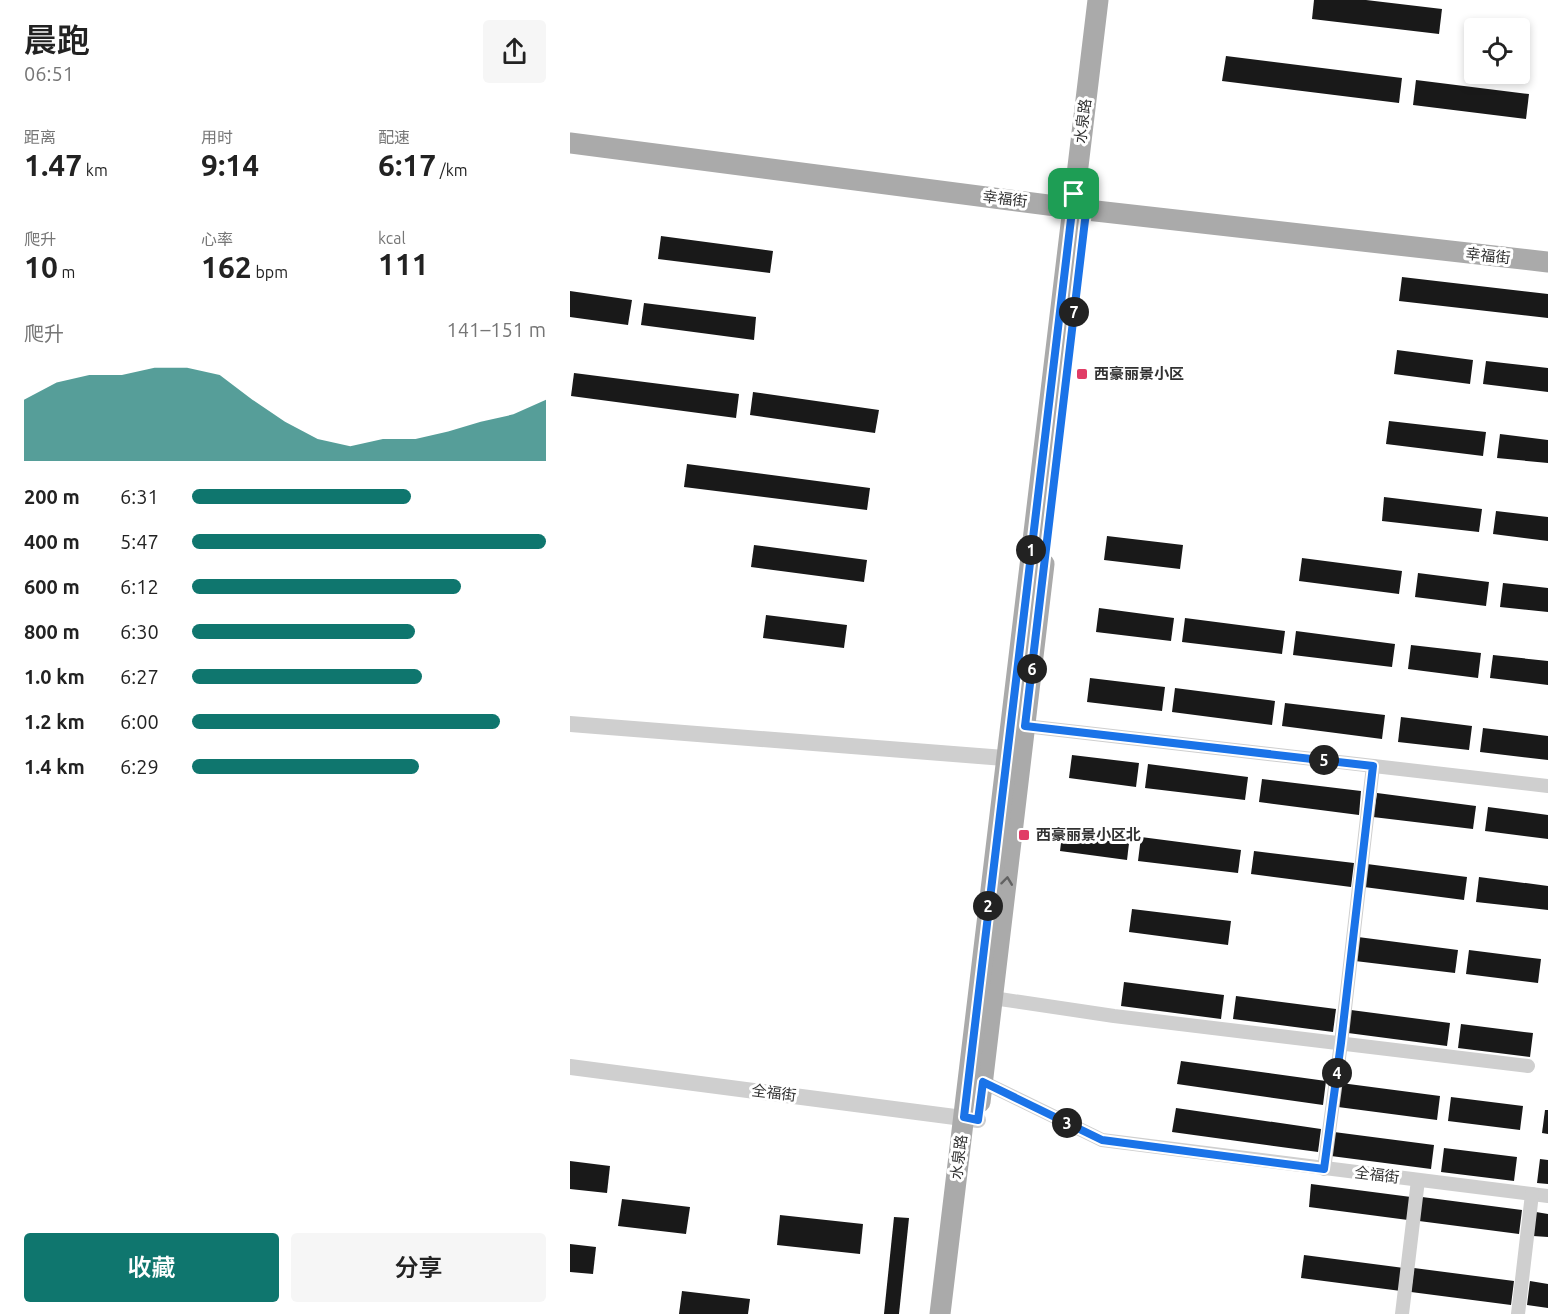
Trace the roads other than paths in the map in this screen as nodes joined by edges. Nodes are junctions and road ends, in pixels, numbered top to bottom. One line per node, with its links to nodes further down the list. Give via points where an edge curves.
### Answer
1 (1098, 0): 5 (main road, 水泉路)
2 (1112, 0): 5 (main road, 水泉路)
3 (570, 131): 5 (main road, 幸福街)
4 (570, 143): 5 (main road, 幸福街)
5 (1081, 202): 6 (main road, 幸福街); 7 (main road, 幸福街); 9 (main road, 水泉路); 10 (main road, 水泉路)
6 (1548, 250)
7 (1548, 262)
8 (570, 724): 10 (street)
9 (1025, 726): 10 (main road, 水泉路); 11 (street)
10 (1013, 758): 13 (main road, 水泉路, one-way to 10); 17 (main road, 水泉路)
11 (1373, 766): 12 (street); 14 (street)
12 (1548, 786)
13 (993, 998): 14 (street); 17 (main road, 水泉路)
14 (1341, 1043): 15 (street); 19 (street)
15 (1528, 1066)
16 (570, 1067): 18 (street, 全福街)
17 (975, 1081): 18 (main road, 水泉路); 19 (street, 全福街, via 1102,1140)
18 (971, 1118): 23 (main road, 水泉路); 24 (main road, 水泉路)
19 (1324, 1169): 20 (street, 全福街)
20 (1418, 1180): 21 (street, 全福街); 25 (street)
21 (1532, 1194): 22 (street, 全福街); 26 (street)
22 (1548, 1196)
23 (940, 1314)
24 (955, 1314)
25 (1402, 1314)
26 (1518, 1314)

